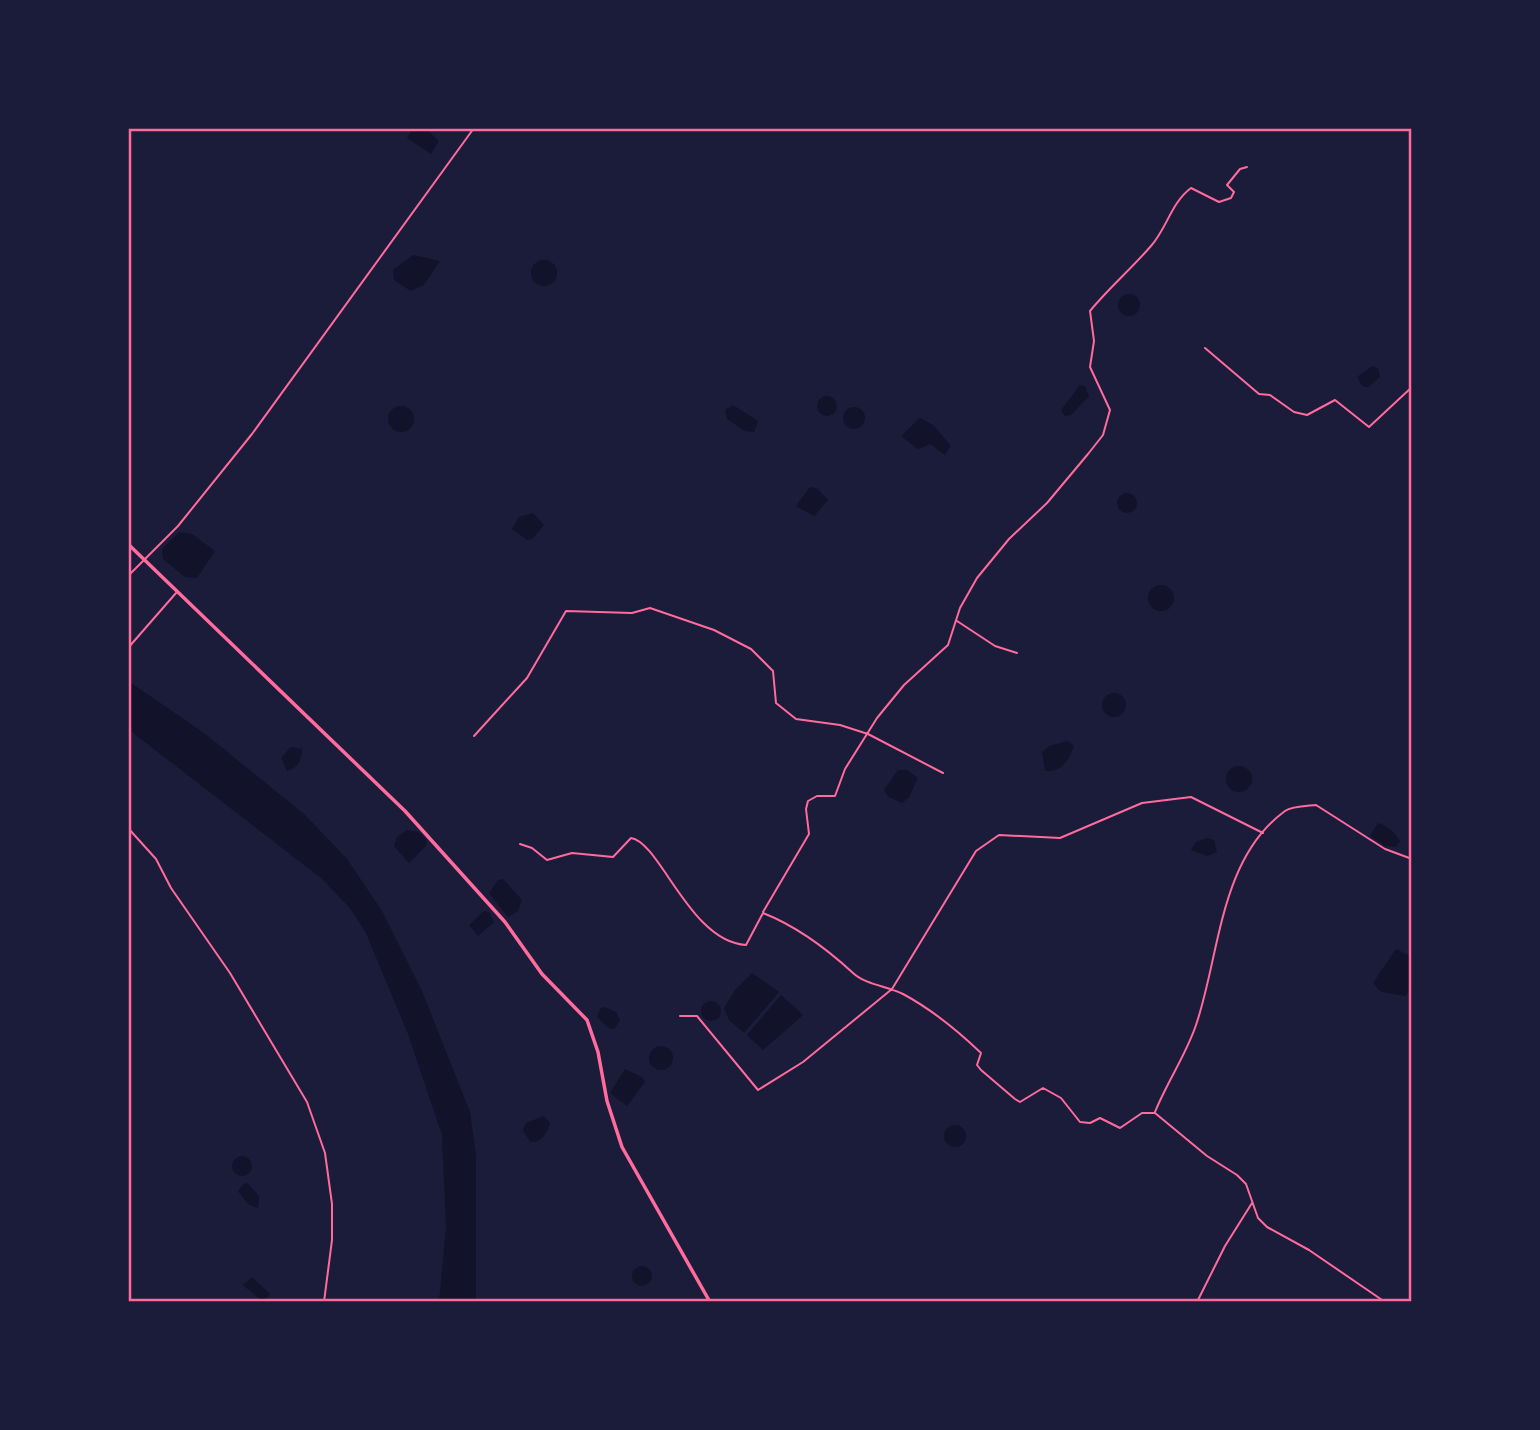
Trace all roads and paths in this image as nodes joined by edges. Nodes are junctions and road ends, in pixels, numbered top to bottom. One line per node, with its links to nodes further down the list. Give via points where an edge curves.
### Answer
1 (474, 128): 8 (street, via 252,434)
2 (1247, 167): 11 (street, via 1227,185 1234,192 1226,200 1219,202 1191,188 1181,196 1152,245 1090,311 1094,341 1090,367 1110,410 1103,435 983,570)
3 (1412, 327): 4 (street)
4 (1412, 337)
5 (1205, 348): 6 (street, via 1253,390 1270,395 1294,412 1307,415 1335,400 1368,427)
6 (1412, 387)
7 (128, 544): 8 (highway)
8 (145, 561): 9 (street); 10 (highway)
9 (128, 576)
10 (177, 592): 12 (street); 27 (highway, via 405,811 505,922 542,974 587,1020 622,1147)
11 (956, 620): 13 (street, via 995,646); 14 (street, via 948,645 904,685)
12 (128, 648)
13 (1017, 653)
14 (868, 734): 15 (street, via 796,719 776,703 773,671 751,649 650,608 632,613 566,611 527,678); 16 (street); 21 (street, via 845,769 835,796 808,801 809,834)
15 (474, 736)
16 (943, 773)
17 (128, 828): 26 (street, via 156,859 307,1102 325,1153 332,1204)
18 (1263, 834): 20 (street, via 1287,809 1316,805 1385,849); 22 (street, via 1191,796 1142,803 1060,838 999,835 976,851); 24 (street, via 1236,875 1196,1024)
19 (520, 844): 21 (street, via 547,860 572,853 604,858 613,857 631,838 636,839 705,924 736,944 746,945)
20 (1412, 859)
21 (763, 913): 22 (street, via 816,943 853,974)
22 (892, 989): 23 (street, via 803,1062 758,1090 697,1016); 24 (street, via 935,1014 981,1053 977,1065 1020,1102 1043,1088 1061,1098 1080,1122 1100,1118 1120,1128 1136,1116)
23 (680, 1016)
24 (1155, 1113): 25 (street, via 1237,1175)
25 (1253, 1202): 28 (street); 29 (street, via 1267,1227)
26 (324, 1302)
27 (710, 1302)
28 (1197, 1302)
29 (1385, 1302)

